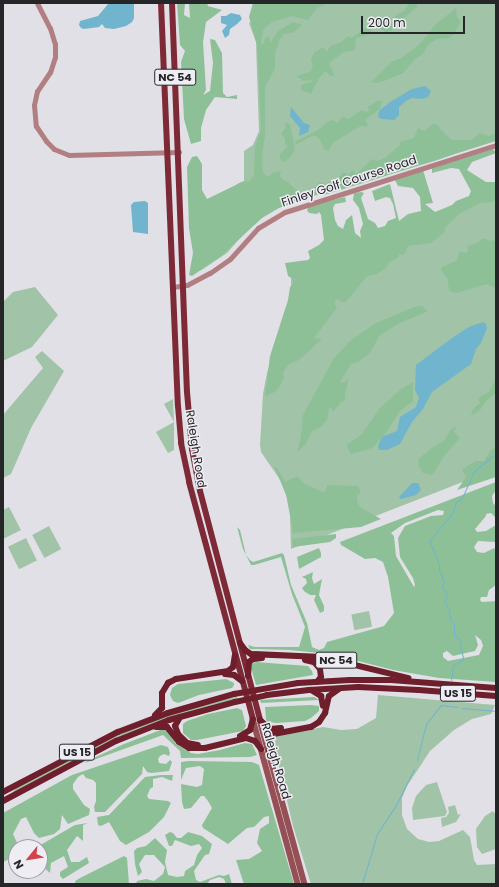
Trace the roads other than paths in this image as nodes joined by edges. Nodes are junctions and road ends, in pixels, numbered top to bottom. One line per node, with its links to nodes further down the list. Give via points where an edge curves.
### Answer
1 (37, 3): 5 (street, via 55,44 55,57 50,72 37,91 34,105 36,126 46,141 54,149 69,154)
2 (161, 3): 5 (main road, Raleigh Road / NC 54)
3 (172, 3): 6 (main road, Raleigh Road / NC 54)
4 (496, 144): 7 (street, Finley Golf Course Road, via 285,212 258,228 230,259 218,268)
5 (167, 152): 6 (street); 8 (main road, Raleigh Road / NC 54)
6 (179, 152): 7 (main road, Raleigh Road / NC 54)
7 (183, 286): 8 (street); 10 (main road, Raleigh Road / NC 54)
8 (173, 287): 9 (main road, Raleigh Road / NC 54)
9 (176, 369): 10 (main road, via 180,372 181,384); 12 (main road, Raleigh Road / NC 54, via 178,420 186,469)
10 (187, 392): 11 (main road, Raleigh Road / NC 54, via 196,475)
11 (240, 643): 14 (main road, Raleigh Road); 17 (highway, NC 54, via 251,654 322,658)
12 (233, 646): 13 (main road, Raleigh Road / NC 54); 14 (main road, via 238,649)
13 (235, 655): 15 (main road, Raleigh Road / NC 54); 26 (highway, via 233,666 228,672 176,679 168,683 162,692 161,710)
14 (248, 676): 16 (highway, via 248,665 253,659 309,660 320,669); 25 (main road, Raleigh Road)
15 (242, 681): 22 (highway, via 228,674 175,682 166,689 164,698 169,706); 24 (main road, Raleigh Road / NC 54)
16 (317, 682): 17 (highway, US 15, via 391,680); 22 (highway, US 15, via 264,688)
17 (434, 683): 19 (highway, US 15)
18 (340, 688): 20 (highway, US 15); 21 (highway, US 15, via 396,688); 29 (highway, via 329,696 325,713 319,722 311,727 274,734 270,739)
19 (496, 688)
20 (309, 690): 23 (highway, US 15, via 267,695); 25 (highway, via 320,695 323,700 322,714 315,722 274,729 267,727)
21 (496, 696)
22 (181, 708): 26 (highway, US 15)
23 (180, 717): 24 (highway, via 175,726 178,734 187,743 197,746 246,734 251,728); 27 (highway, US 15)
24 (252, 719): 28 (main road, Raleigh Road)
25 (260, 720): 29 (main road, Raleigh Road)
26 (145, 721): 30 (highway, US 15, via 87,747)
27 (152, 726): 28 (highway, via 167,727 179,742 189,748 206,748 246,738 255,741); 33 (highway, US 15, via 95,751)
28 (261, 749): 34 (main road, Raleigh Road)
29 (269, 752): 35 (main road, Raleigh Road)
30 (11, 788): 31 (highway, US 15); 32 (highway, via 10,793)
31 (3, 792)
32 (3, 797)
33 (3, 801)
34 (298, 884)
35 (305, 884)

